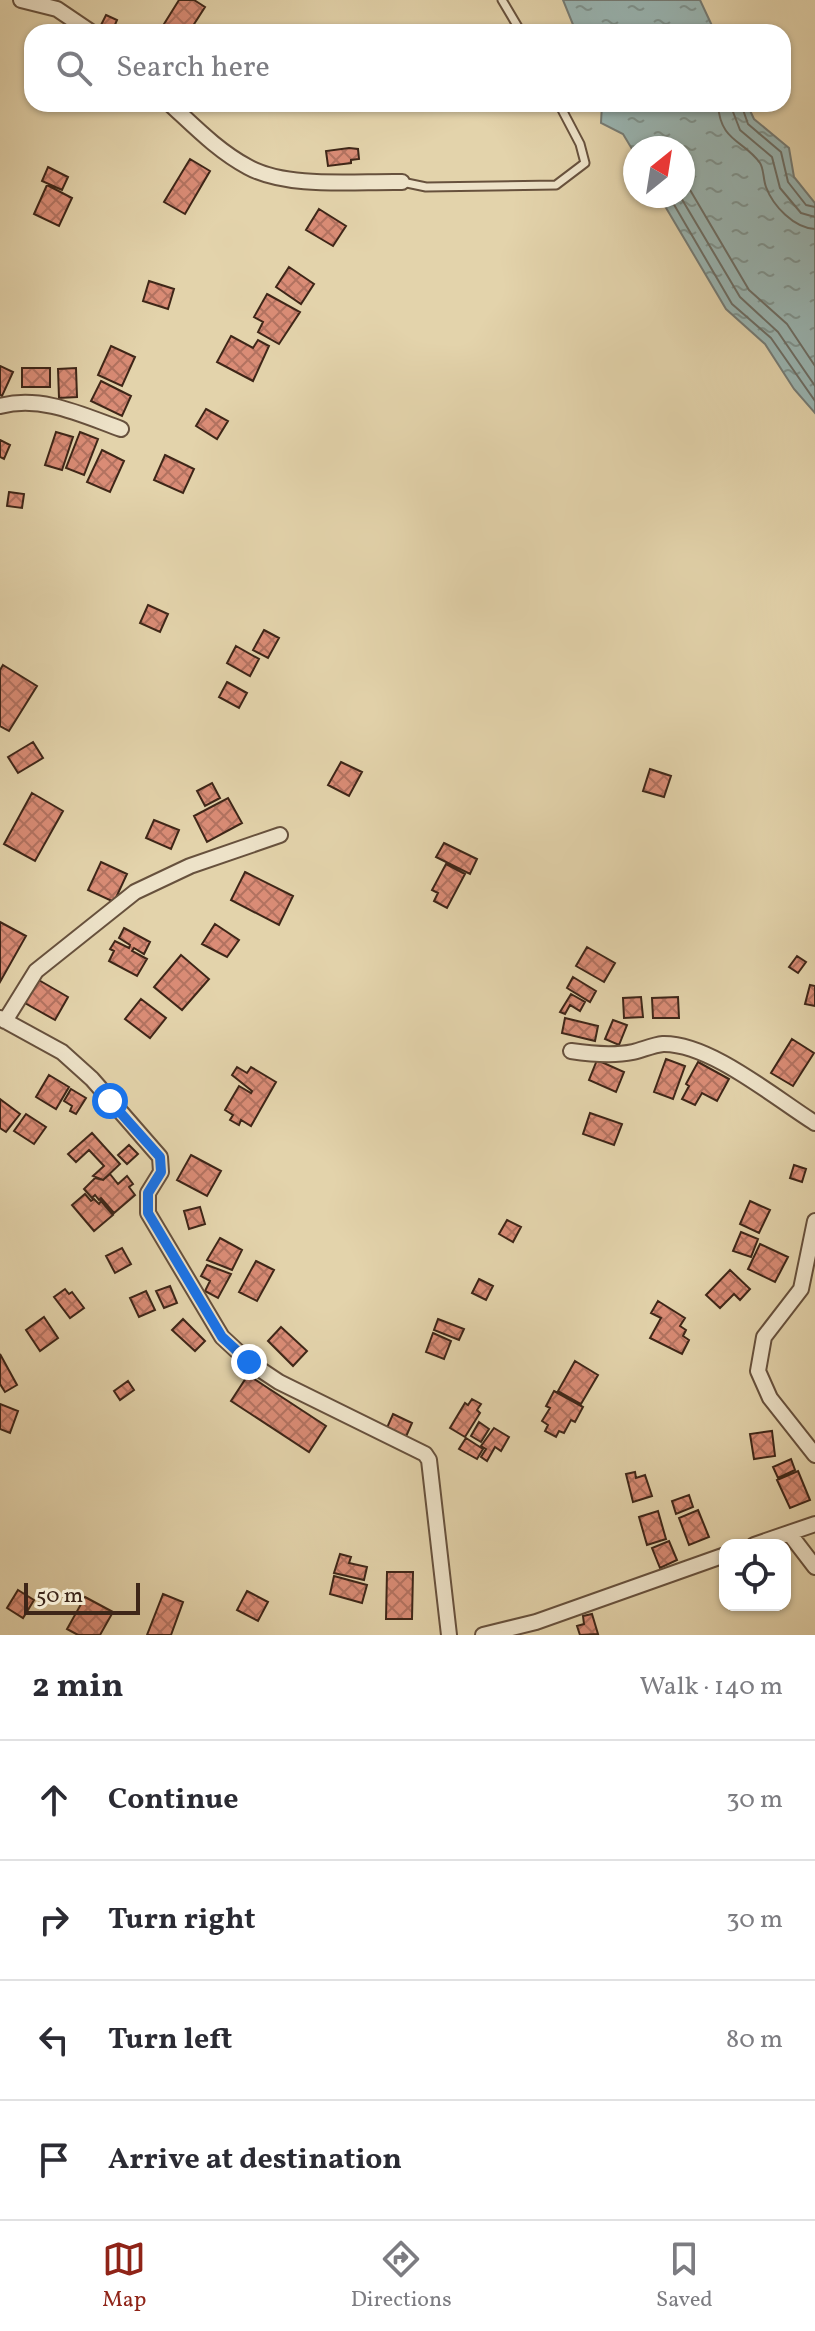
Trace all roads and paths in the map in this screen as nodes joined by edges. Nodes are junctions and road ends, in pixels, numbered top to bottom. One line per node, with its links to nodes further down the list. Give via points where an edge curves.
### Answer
1 (21, 0): 3 (street, via 57,9)
2 (502, 0): 4 (lane)
3 (79, 24)
4 (516, 24)
5 (179, 112): 7 (street, via 249,168 285,179)
6 (563, 112): 7 (lane, via 585,163 556,185 426,187)
7 (402, 182)
8 (0, 406): 9 (street, via 18,401 54,405)
9 (121, 429)
10 (280, 835): 11 (street, via 190,866 135,892 36,971)
11 (2, 1020): 21 (street, via 62,1052 160,1157 161,1172 148,1193 148,1213 222,1337 279,1382 425,1454)
12 (571, 1051): 13 (street, via 629,1053 663,1044 700,1051 738,1070)
13 (815, 1123)
14 (814, 1228): 15 (street, via 801,1289 764,1337 758,1371 770,1398)
15 (815, 1455)
16 (815, 1524): 17 (street)
17 (789, 1533): 18 (street); 20 (street)
18 (772, 1539)
19 (719, 1557): 22 (street, via 536,1622)
20 (815, 1567)
21 (449, 1635)
22 (483, 1635)

